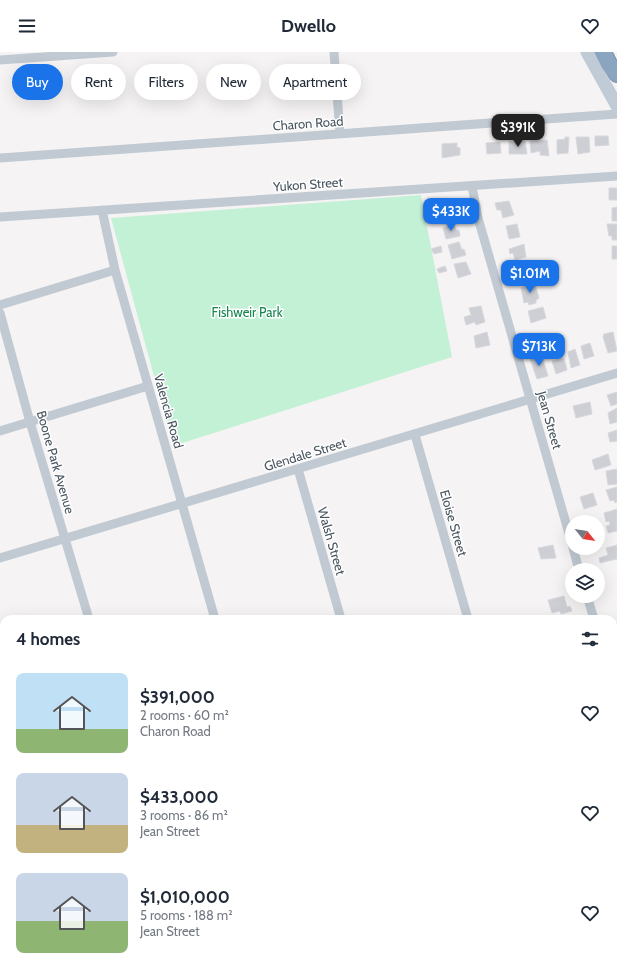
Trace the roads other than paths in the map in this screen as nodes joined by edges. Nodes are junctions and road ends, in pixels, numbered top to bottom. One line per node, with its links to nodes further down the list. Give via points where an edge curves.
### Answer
1 (113, 52): 5 (street)
2 (334, 52): 9 (street)
3 (587, 52): 7 (street)
4 (603, 52): 6 (highway)
5 (0, 60)
6 (617, 74)
7 (617, 106)
8 (617, 114): 9 (street, Charon Road)
9 (340, 134): 10 (street, Charon Road)
10 (0, 158)
11 (617, 176): 12 (street, Yukon Street)
12 (472, 186): 13 (street, Yukon Street); 20 (street, Jean Street, via 478,218)
13 (102, 210): 14 (street, Yukon Street); 15 (street, Valencia Road)
14 (0, 217)
15 (115, 270): 16 (street); 19 (street, Valencia Road)
16 (0, 305)
17 (0, 312): 21 (street, Boone Park Avenue)
18 (617, 373): 20 (street, Glendale Street)
19 (148, 386): 21 (street); 25 (street, Valencia Road)
20 (531, 400): 23 (street, Glendale Street); 26 (street, Jean Street)
21 (30, 422): 22 (street); 27 (street, Boone Park Avenue)
22 (0, 431)
23 (415, 435): 24 (street, Glendale Street); 33 (street, Eloise Street)
24 (298, 469): 25 (street, Glendale Street); 32 (street, Walsh Street)
25 (182, 504): 27 (street, Glendale Street); 31 (street, Valencia Road)
26 (565, 519)
27 (65, 539): 28 (street, Glendale Street); 30 (street, Boone Park Avenue)
28 (0, 558)
29 (589, 603): 34 (street)
30 (88, 615)
31 (214, 615)
32 (341, 615)
33 (467, 615)
34 (593, 615)

